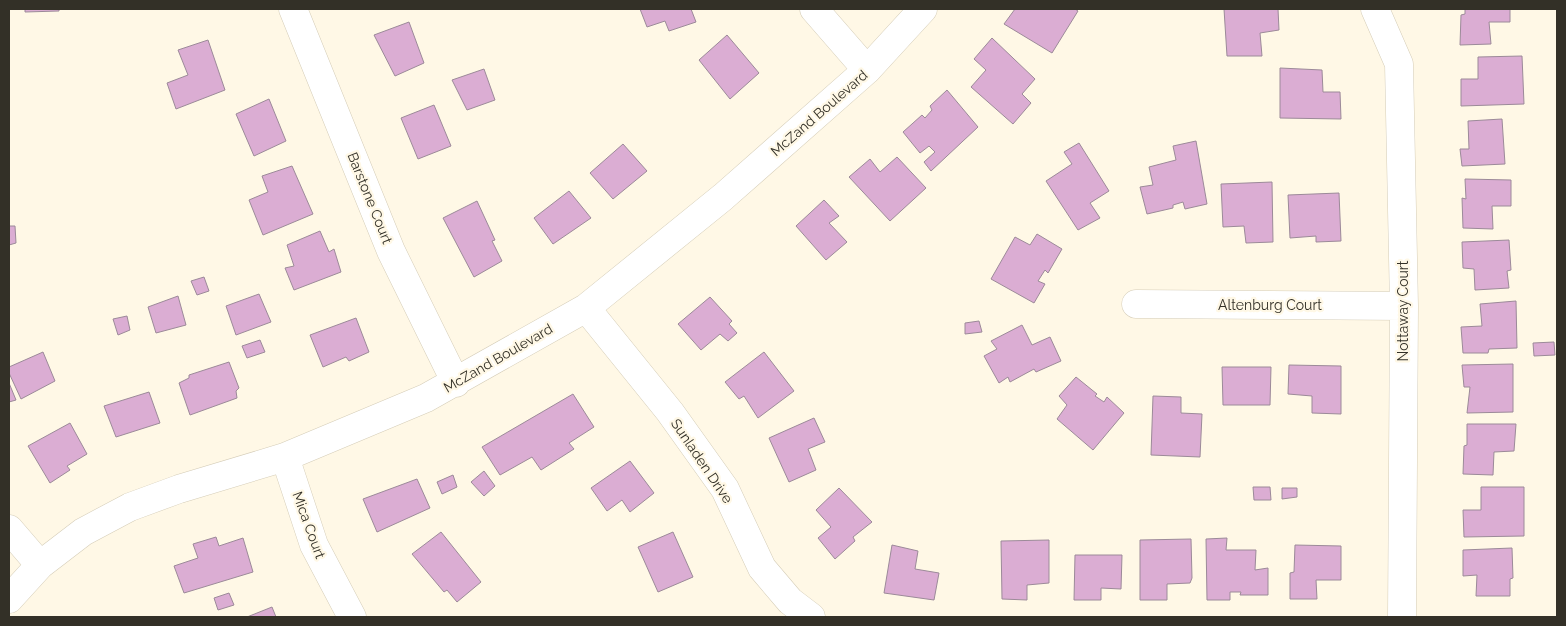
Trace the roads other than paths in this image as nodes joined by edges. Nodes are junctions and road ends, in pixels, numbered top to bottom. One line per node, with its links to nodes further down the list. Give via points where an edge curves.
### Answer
1 (293, 9): 9 (street, Barstone Court, via 391,251)
2 (814, 9): 5 (street)
3 (923, 9): 5 (street, McZand Boulevard)
4 (1375, 9): 7 (street, Nottaway Court, via 1399,64)
5 (867, 70): 8 (street, McZand Boulevard, via 722,198)
6 (1136, 304): 7 (street, Altenburg Court)
7 (1404, 306): 16 (street, Nottaway Court)
8 (586, 308): 9 (street, McZand Boulevard); 15 (street, Sunladen Drive, via 670,412 725,489 762,568 790,601)
9 (456, 383): 10 (street, McZand Boulevard)
10 (285, 457): 12 (street, McZand Boulevard, via 130,508 83,532); 14 (street, Mica Court, via 314,545)
11 (9, 529): 12 (street)
12 (40, 565): 13 (street, McZand Boulevard)
13 (9, 599)
14 (352, 617)
15 (811, 617)
16 (1402, 617)

